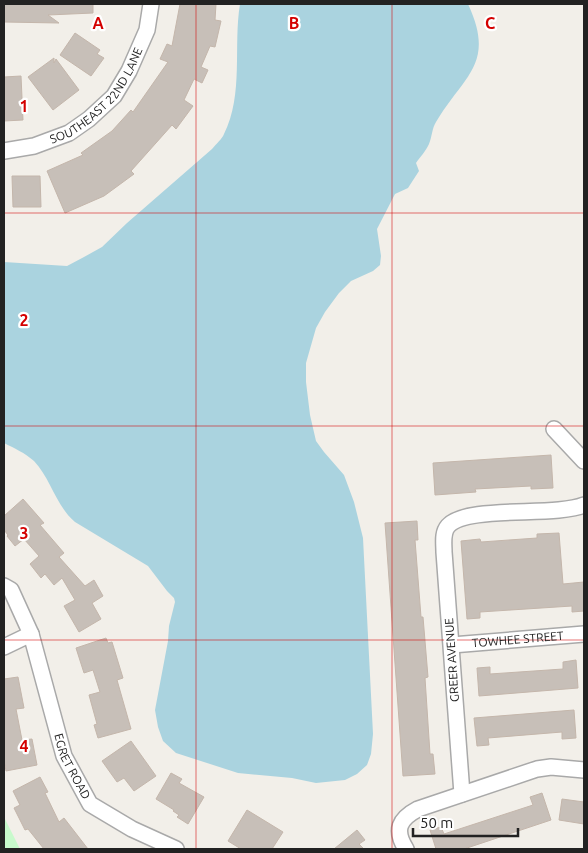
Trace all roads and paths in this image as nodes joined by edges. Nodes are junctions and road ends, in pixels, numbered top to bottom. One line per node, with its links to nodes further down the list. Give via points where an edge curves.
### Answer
1 (151, 4): 2 (street, SOUTHEAST 22ND LANE, via 147,30 114,96 69,133 34,146)
2 (4, 151)
3 (554, 429): 4 (street)
4 (584, 461)
5 (584, 505): 9 (street, GREER AVENUE, via 563,510 472,515 447,527 444,552)
6 (4, 586): 7 (street, EGRET ROAD, via 11,590)
7 (31, 634): 10 (street); 13 (street, EGRET ROAD, via 64,756 90,804 132,829)
8 (584, 634): 9 (street, TOWHEE STREET)
9 (452, 645): 12 (street, GREER AVENUE)
10 (4, 647)
11 (584, 770): 12 (street, via 537,769)
12 (462, 794): 14 (street, via 418,808 404,819 400,835)
13 (176, 849)
14 (406, 849)

